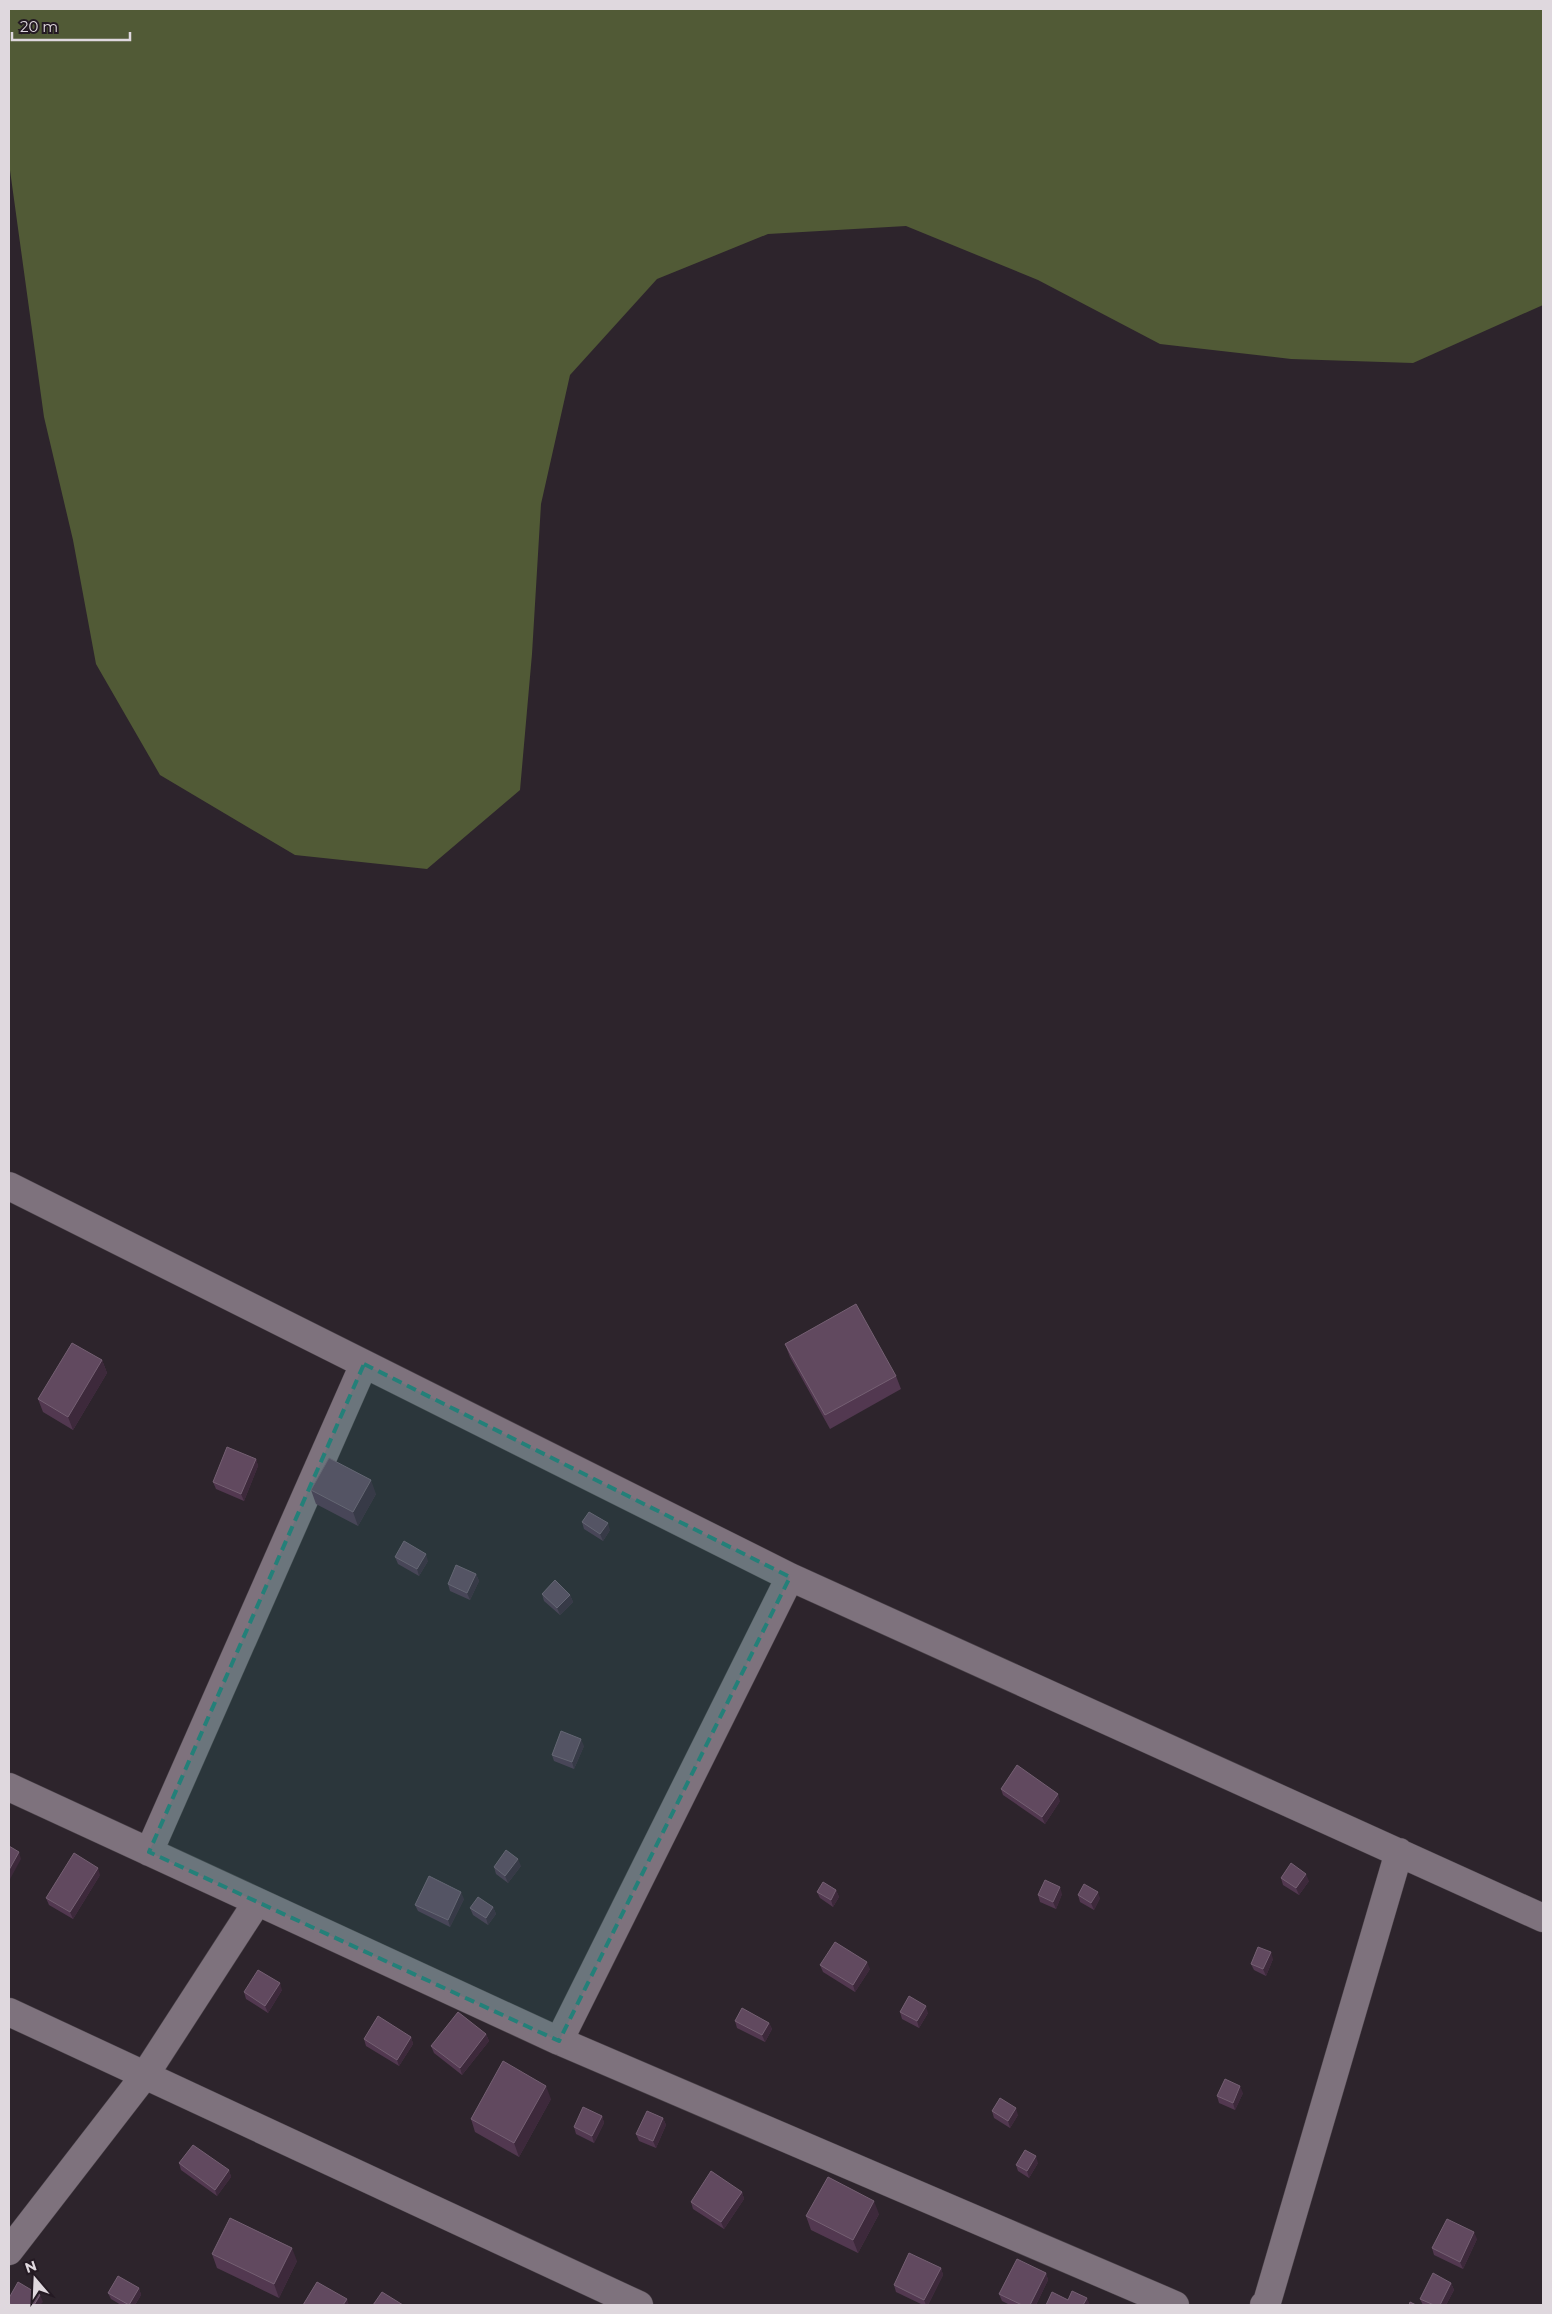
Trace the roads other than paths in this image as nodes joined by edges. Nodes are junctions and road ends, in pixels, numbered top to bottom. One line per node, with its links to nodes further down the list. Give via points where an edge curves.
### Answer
1 (9, 1186): 2 (street)
2 (364, 1364): 3 (street); 5 (street)
3 (790, 1577): 6 (street); 10 (street)
4 (9, 1787): 5 (street)
5 (149, 1852): 7 (street)
6 (1399, 1852): 8 (street); 15 (street)
7 (257, 1902): 10 (street); 11 (street)
8 (1543, 1918)
9 (9, 2012): 11 (street)
10 (559, 2041): 14 (street)
11 (145, 2075): 12 (street); 13 (street)
12 (9, 2251)
13 (639, 2305)
14 (1175, 2305)
15 (1264, 2305)

